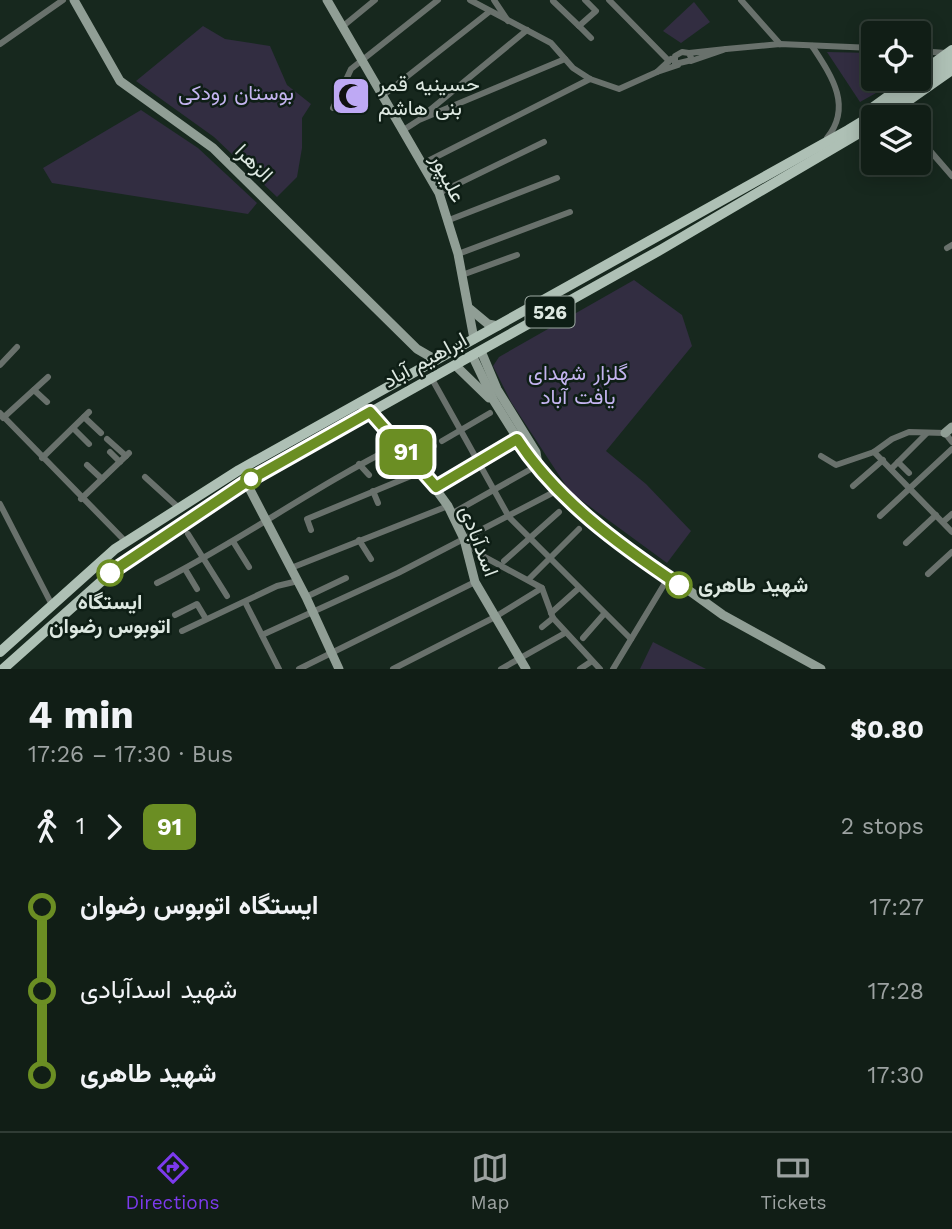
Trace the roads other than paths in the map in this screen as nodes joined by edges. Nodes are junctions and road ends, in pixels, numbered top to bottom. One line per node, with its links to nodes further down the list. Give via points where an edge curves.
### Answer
1 (63, 0): 18 (street)
2 (327, 0): 15 (street, علیپور)
3 (375, 0): 15 (street)
4 (438, 0): 29 (street)
5 (470, 0): 12 (street)
6 (494, 0): 13 (street)
7 (585, 0): 14 (street, via 596,10)
8 (609, 0): 26 (street)
9 (741, 0): 19 (street)
10 (77, 1): 64 (street, الزهرا, via 120,81 213,148)
11 (552, 1): 14 (street)
12 (489, 12): 13 (street); 37 (street)
13 (509, 22): 16 (street)
14 (579, 26): 17 (street)
15 (342, 27): 29 (street, علیپور)
16 (527, 30): 27 (street, via 551,43); 41 (street)
17 (591, 38)
18 (0, 44)
19 (780, 44): 20 (street); 22 (street)
20 (812, 46): 21 (street); 47 (street, via 840,96 835,124)
21 (861, 48)
22 (726, 49): 24 (street); 28 (street)
23 (931, 52): 25 (street)
24 (689, 53): 26 (street); 28 (street)
25 (951, 55): 31 (main road); 45 (main road, ابراهیم آباد / 526)
26 (672, 58): 30 (street); 33 (street)
27 (565, 59): 34 (street); 41 (street)
28 (691, 61): 30 (street)
29 (362, 62): 37 (street, علیپور); 40 (street, via 351,69)
30 (681, 64): 33 (street)
31 (931, 67)
32 (952, 70): 38 (main road)
33 (657, 72): 34 (street, via 619,89)
34 (590, 79): 49 (street)
35 (952, 79): 39 (main road)
36 (894, 91): 45 (main road, ابراهیم آباد / 526, via 877,103)
37 (381, 97): 43 (street, علیپور)
38 (902, 105)
39 (916, 105)
40 (333, 108)
41 (419, 120): 43 (street)
42 (861, 130): 45 (main road, ابراهیم آباد / 526)
43 (402, 131): 49 (street, علیپور)
44 (861, 133): 45 (main road, ابراهیم آباد / 526)
45 (850, 134): 47 (main road, ابراهیم آباد / 526); 59 (main road, ابراهیم آباد / 526)
46 (544, 142): 52 (street)
47 (821, 145): 57 (main road, ابراهیم آباد / 526)
48 (931, 152): 50 (street)
49 (422, 164): 52 (street, علیپور)
50 (952, 176)
51 (557, 178): 54 (street)
52 (439, 193): 54 (street, علیپور)
53 (570, 212): 55 (street)
54 (449, 220): 55 (street, علیپور)
55 (458, 254): 58 (street, علیپور)
56 (517, 254): 58 (street)
57 (608, 264): 59 (main road); 61 (main road, ابراهیم آباد / 526)
58 (462, 275): 60 (street, علیپور)
59 (616, 275): 65 (main road, ابراهیم آباد / 526)
60 (470, 309): 61 (street); 62 (street, علیپور)
61 (498, 326): 62 (main road, ابراهیم آباد / 526)
62 (474, 339): 66 (main road, ابراهیم آباد / 526)
63 (17, 347): 67 (street)
64 (417, 349): 66 (street, الزهرا); 69 (street, via 419,367)
65 (476, 353): 68 (main road, ابراهیم آباد / 526); 75 (street); 102 (street, via 536,452)
66 (436, 360): 69 (main road, ابراهیم آباد / 526)
67 (0, 365)
68 (455, 365): 71 (main road, ابراهیم آباد / 526); 75 (street)
69 (415, 372): 74 (main road, ابراهیم آباد / 526)
70 (48, 377): 72 (street)
71 (432, 379): 76 (main road, ابراهیم آباد / 526); 80 (street)
72 (34, 390): 73 (street); 77 (street)
73 (47, 402)
74 (360, 403): 76 (street, اسدآبادی); 119 (main road, ابراهیم آباد / 526)
75 (493, 409): 80 (street); 84 (street)
76 (370, 412): 88 (street, اسدآبادی); 109 (main road, ابراهیم آباد / 526)
77 (2, 416): 94 (street)
78 (73, 428): 81 (street, via 87,414); 87 (street); 94 (street)
79 (949, 430): 82 (street); 86 (street)
80 (461, 431): 85 (street); 97 (street)
81 (101, 433)
82 (926, 433): 92 (street, via 909,432); 99 (street)
83 (107, 439): 98 (street, via 128,454)
84 (517, 439): 97 (street); 102 (street)
85 (442, 441)
86 (952, 442)
87 (89, 444)
88 (398, 445): 95 (street, اسدآبادی); 100 (street)
89 (435, 446): 95 (street)
90 (952, 449): 112 (street)
91 (110, 452): 98 (street)
92 (874, 452): 93 (street, via 836,465); 96 (street)
93 (821, 456)
94 (42, 458): 116 (street)
95 (413, 458): 104 (street, اسدآبادی)
96 (883, 460): 103 (street); 110 (street)
97 (478, 461): 111 (street); 114 (street)
98 (120, 462): 108 (street)
99 (898, 462): 103 (street); 105 (street)
100 (359, 464): 106 (street); 126 (street)
101 (87, 465): 108 (street)
102 (538, 465): 114 (street); 115 (street)
103 (891, 469): 112 (street)
104 (423, 471): 111 (street, اسدآبادی); 113 (street)
105 (909, 473)
106 (369, 475)
107 (145, 477): 119 (street)
108 (102, 479): 116 (street)
109 (246, 482): 126 (street); 178 (main road, ابراهیم آباد / 526, via 123,562)
110 (853, 486)
111 (436, 487): 120 (street, اسدآبادی)
112 (909, 488): 123 (street); 124 (street)
113 (373, 491): 117 (street); 129 (street, via 307,519)
114 (495, 491): 120 (street); 125 (street)
115 (558, 491): 125 (street); 148 (street)
116 (81, 499): 135 (street)
117 (378, 503)
118 (0, 504): 161 (street)
119 (179, 508): 135 (main road, ابراهیم آباد / 526)
120 (449, 510): 132 (street, اسدآبادی); 133 (street)
121 (559, 512): 134 (street)
122 (952, 514): 127 (street)
123 (936, 515): 127 (street); 137 (street)
124 (880, 516)
125 (509, 517): 132 (street); 134 (street)
126 (267, 522): 136 (street); 144 (street)
127 (943, 522): 130 (street)
128 (579, 529): 141 (street)
129 (311, 530)
130 (952, 532)
131 (188, 534): 139 (street)
132 (464, 539): 149 (street, via 479,554); 151 (street, اسدآبادی); 162 (street)
133 (359, 540): 140 (street); 144 (street)
134 (530, 540): 141 (street); 142 (street)
135 (126, 542): 161 (main road, ابراهیم آباد / 526)
136 (234, 542): 139 (street); 143 (street)
137 (906, 543)
138 (952, 552): 146 (street)
139 (205, 558): 145 (street); 156 (street)
140 (371, 559)
141 (550, 559): 149 (street); 155 (street)
142 (505, 561)
143 (249, 567)
144 (291, 568): 150 (street)
145 (184, 569): 152 (street); 154 (street)
146 (928, 574)
147 (346, 578): 157 (street)
148 (668, 578): 173 (street); 187 (street, via 723,615)
149 (528, 580): 153 (street)
150 (298, 581): 157 (street); 159 (street)
151 (475, 582): 166 (street, اسدآبادی); 175 (street)
152 (157, 583)
153 (542, 588): 165 (street); 166 (street)
154 (197, 589)
155 (579, 589): 163 (street); 165 (street)
156 (227, 596)
157 (306, 597): 162 (street)
158 (205, 599): 160 (street)
159 (245, 602): 167 (street); 171 (street)
160 (197, 604): 164 (street); 167 (street)
161 (52, 605): 174 (main road, ابراهیم آباد / 526)
162 (313, 612): 171 (street); 175 (street)
163 (604, 614): 172 (street); 173 (street)
164 (175, 615)
165 (552, 615): 168 (street); 170 (street)
166 (495, 617): 177 (street, اسدآبادی); 182 (street)
167 (206, 619): 169 (street)
168 (542, 627)
169 (182, 631)
170 (565, 633): 176 (street); 177 (street)
171 (262, 635): 179 (street)
172 (583, 638)
173 (631, 639): 186 (street)
174 (0, 652)
175 (332, 653): 180 (street); 181 (street)
176 (592, 660): 184 (street); 185 (street)
177 (523, 665): 183 (street)
178 (3, 669)
179 (279, 669)
180 (299, 669)
181 (339, 669)
182 (393, 669)
183 (501, 669)
184 (580, 669)
185 (600, 669)
186 (613, 669)
187 (821, 669)

